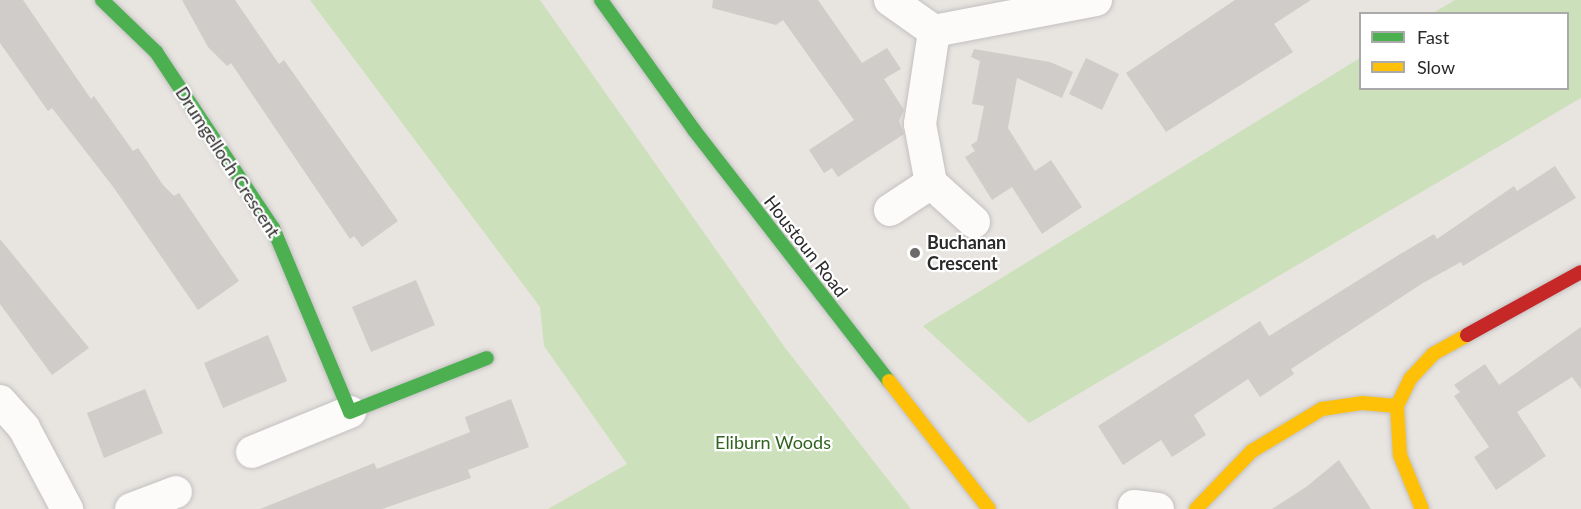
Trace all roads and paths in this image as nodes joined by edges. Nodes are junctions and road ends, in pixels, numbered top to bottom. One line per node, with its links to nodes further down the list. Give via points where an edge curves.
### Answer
1 (102, 0): 13 (street, Drumgelloch Crescent, via 156,52 273,228)
2 (601, 0): 18 (street, Houstoun Road, via 701,140)
3 (890, 0): 5 (street)
4 (1096, 0): 5 (street)
5 (934, 31): 6 (street, via 920,124)
6 (931, 183): 7 (street); 8 (street)
7 (890, 210)
8 (974, 222)
9 (1581, 272): 12 (street, via 1433,354 1410,379)
10 (487, 358): 13 (street)
11 (0, 400): 16 (street, via 24,428)
12 (1397, 406): 19 (street, via 1362,403 1322,409 1252,451); 20 (street, via 1400,455)
13 (350, 411): 14 (street)
14 (252, 452)
15 (176, 492): 17 (street)
16 (67, 509)
17 (131, 509)
18 (989, 509)
19 (1196, 509)
20 (1422, 509)

